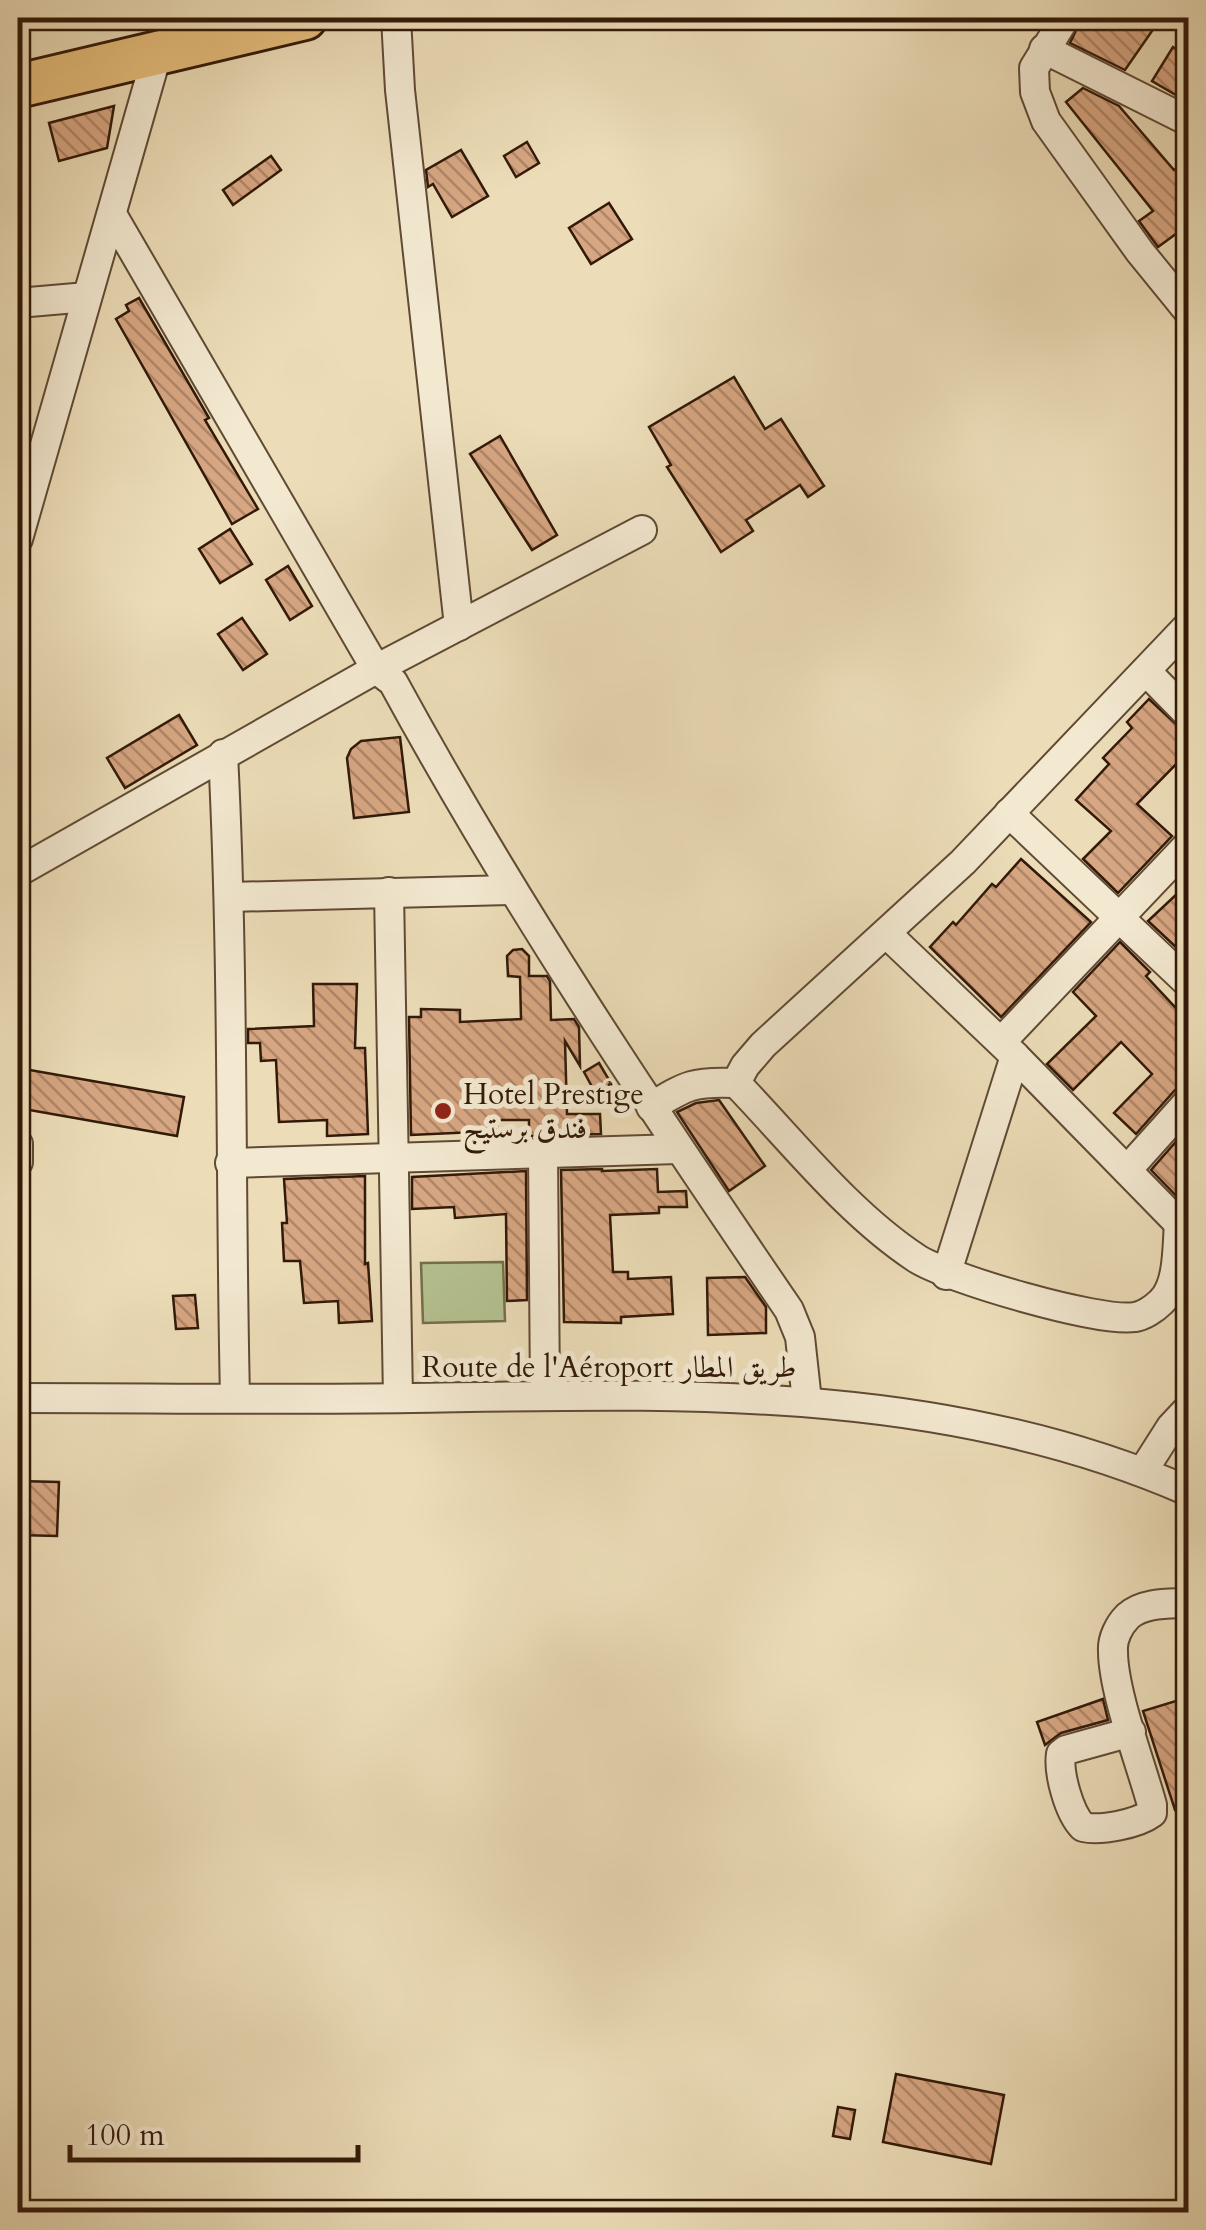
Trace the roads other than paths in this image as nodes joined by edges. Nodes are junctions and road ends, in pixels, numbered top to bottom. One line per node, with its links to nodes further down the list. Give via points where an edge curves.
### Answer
1 (305, 18): 5 (highway)
2 (396, 18): 14 (street)
3 (1065, 18): 4 (street)
4 (1044, 49): 7 (street); 11 (street, via 1034,68 1046,121)
5 (158, 51): 6 (highway); 8 (street)
6 (18, 86)
7 (1188, 120)
8 (113, 216): 9 (street); 16 (street)
9 (87, 296): 10 (street); 13 (street)
10 (18, 303)
11 (1188, 311)
12 (642, 530): 14 (street)
13 (18, 539)
14 (458, 626): 16 (street)
15 (1188, 626): 17 (street)
16 (384, 666): 19 (street); 23 (street)
17 (1146, 671): 18 (street); 20 (street)
18 (1188, 714)
19 (223, 754): 22 (street); 25 (street)
20 (1009, 812): 26 (street); 27 (street)
21 (1188, 845): 26 (street)
22 (18, 872)
23 (513, 890): 24 (street); 32 (street)
24 (389, 892): 25 (street); 36 (street)
25 (230, 897): 38 (street)
26 (1120, 916): 28 (street); 29 (street)
27 (887, 934): 29 (street); 30 (street, via 763,1045)
28 (1188, 983)
29 (1008, 1049): 39 (street); 41 (street)
30 (736, 1084): 32 (street, via 704,1081); 41 (street, via 848,1200 905,1250)
31 (1188, 1102): 39 (street)
32 (652, 1107): 34 (street)
33 (18, 1144): 37 (street)
34 (678, 1148): 35 (street); 46 (street, via 789,1310 800,1337)
35 (543, 1152): 36 (street); 42 (street)
36 (395, 1156): 38 (street); 45 (street)
37 (18, 1162)
38 (230, 1164): 43 (street)
39 (1128, 1170): 40 (street)
40 (1184, 1228): 41 (street, via 1171,1288 1137,1318 1085,1312)
41 (946, 1275)
42 (545, 1396): 45 (street, Route de l'Aéroport طريق المطار); 46 (street, Route de l'Aéroport طريق المطار)
43 (235, 1397): 44 (street, Route de l'Aéroport طريق المطار); 45 (street, Route de l'Aéroport طريق المطار)
44 (18, 1398)
45 (398, 1398)
46 (808, 1400): 48 (street, Route de l'Aéroport طريق المطار, via 978,1424)
47 (1188, 1409): 48 (street)
48 (1143, 1471): 49 (street, Route de l'Aéroport طريق المطار)
49 (1188, 1491)
50 (1188, 1603): 51 (street, via 1142,1608 1117,1632 1112,1648)
51 (1131, 1732)

